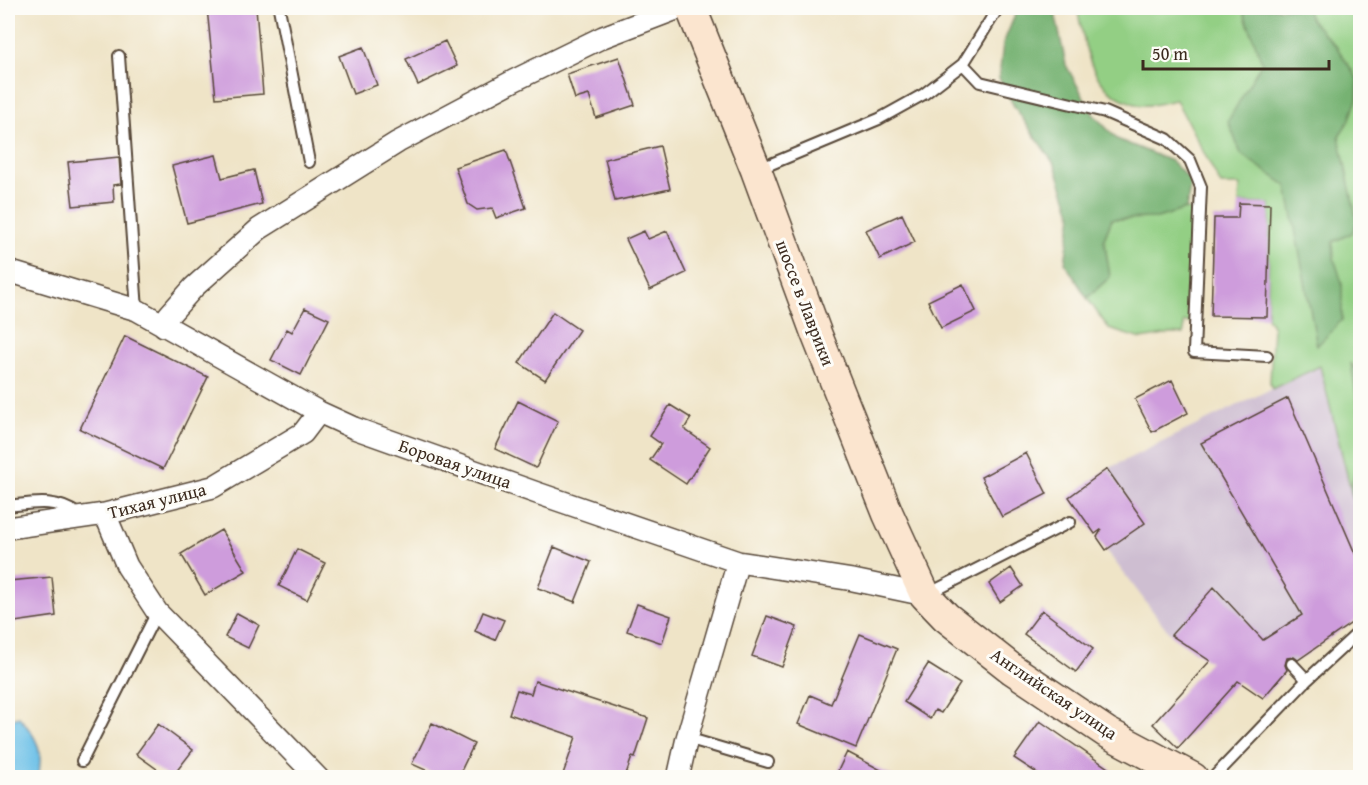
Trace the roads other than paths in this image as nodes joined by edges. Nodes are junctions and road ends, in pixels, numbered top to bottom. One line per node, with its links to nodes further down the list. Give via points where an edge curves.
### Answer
1 (279, 8): 7 (lane)
2 (679, 8): 11 (street, via 603,37 398,142 260,229 194,287)
3 (691, 8): 8 (street, шоссе в Лаврики)
4 (998, 8): 6 (lane)
5 (119, 56): 10 (lane)
6 (963, 64): 8 (lane, via 924,94 879,119); 12 (lane, via 980,82 1105,112 1167,139 1190,160 1201,187 1194,352)
7 (309, 162)
8 (756, 170): 20 (street, шоссе в Лаврики, via 816,333 888,514)
9 (8, 271): 10 (street, Боровая улица)
10 (137, 310): 11 (street, Боровая улица)
11 (164, 326): 13 (street, Боровая улица)
12 (1267, 356)
13 (319, 412): 15 (street, Тихая улица, via 303,433 213,487); 19 (street, Боровая улица, via 354,428)
14 (8, 506): 16 (lane, via 59,503)
15 (105, 514): 16 (street, Тихая улица); 21 (street, via 127,566)
16 (82, 517): 18 (street, Тихая улица)
17 (1070, 522): 20 (lane)
18 (8, 528)
19 (738, 562): 20 (street, Боровая улица); 25 (street)
20 (925, 595): 30 (street, Английская улица, via 946,617 1012,669 1106,732)
21 (157, 612): 26 (lane); 28 (street)
22 (1360, 632): 24 (lane)
23 (1292, 664): 24 (lane)
24 (1307, 680): 31 (lane)
25 (687, 738): 27 (lane); 29 (street)
26 (82, 761)
27 (768, 762)
28 (318, 777)
29 (678, 777)
30 (1193, 777)
31 (1212, 777)

